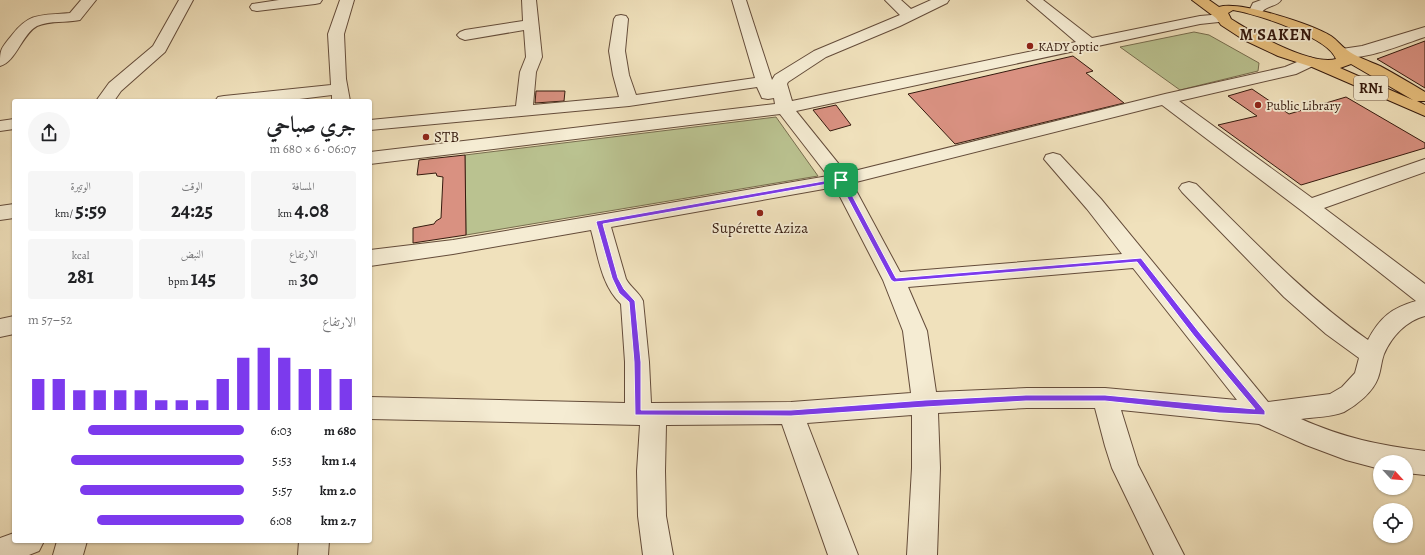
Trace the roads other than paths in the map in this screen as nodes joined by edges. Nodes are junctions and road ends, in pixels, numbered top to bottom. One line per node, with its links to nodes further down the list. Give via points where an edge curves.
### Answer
1 (89, 0): 23 (street, via 76,17 39,21 28,26)
2 (186, 0): 27 (street, via 159,49 115,87)
3 (315, 0): 13 (street)
4 (347, 0): 26 (street, via 336,34)
5 (529, 0): 18 (street)
6 (739, 0): 25 (street)
7 (892, 0): 15 (street)
8 (942, 0): 15 (street)
9 (1034, 0): 21 (street)
10 (1198, 0): 16 (main road, RN1)
11 (1232, 0): 14 (main road, RN1)
12 (1274, 0): 14 (street)
13 (257, 7)
14 (1254, 9): 16 (main road, RN1, via 1233,6 1222,10); 22 (main road, RN1, via 1324,38)
15 (909, 14): 32 (street, via 895,23 820,54 781,79)
16 (1222, 17): 21 (street); 24 (main road, RN1, via 1231,26 1288,54)
17 (621, 19): 31 (street, via 617,51)
18 (530, 25): 20 (street); 33 (street, via 534,57 528,72)
19 (1425, 32): 22 (street, via 1363,51)
20 (466, 35)
21 (1089, 44): 32 (street)
22 (1342, 53): 24 (main road, RN1, via 1345,59 1341,64); 30 (main road, RN1)
23 (0, 61)
24 (1313, 63): 29 (street, via 1290,71); 34 (main road, RN1)
25 (765, 81): 31 (street); 32 (street)
26 (340, 95): 28 (street)
27 (106, 99)
28 (251, 99)
29 (1165, 99): 41 (street); 43 (street)
30 (1425, 99)
31 (629, 101): 33 (street)
32 (778, 108): 38 (street); 41 (street)
33 (524, 111): 36 (street)
34 (1425, 111)
35 (12, 124): 37 (street)
36 (372, 125)
37 (0, 126)
38 (372, 158)
39 (1053, 159): 48 (street, via 1094,204)
40 (1425, 165): 43 (street)
41 (841, 180): 46 (street); 49 (street)
42 (1189, 188): 52 (street, via 1298,296 1334,328)
43 (1309, 206): 50 (street)
44 (12, 211): 45 (street)
45 (0, 213)
46 (599, 222): 47 (street); 56 (street, via 615,278 621,291 632,301 637,362)
47 (372, 258)
48 (1139, 260): 49 (street); 58 (street)
49 (894, 280): 54 (street, via 915,331)
50 (1425, 296)
51 (1425, 307): 52 (street, via 1408,312 1394,321)
52 (1372, 355): 58 (street, via 1366,378 1351,394 1335,404)
53 (1105, 398): 54 (street, via 1026,398); 58 (street); 69 (street, via 1126,468)
54 (925, 403): 57 (street); 68 (street, via 926,468)
55 (372, 408): 56 (street)
56 (646, 413): 57 (street); 66 (street, via 652,516)
57 (791, 413): 67 (street)
58 (1262, 413): 59 (street, via 1314,438 1346,448 1385,458)
59 (1425, 463)
60 (23, 543): 63 (street)
61 (71, 543): 64 (street)
62 (314, 543): 65 (street)
63 (0, 552)
64 (68, 555)
65 (314, 555)
66 (658, 555)
67 (843, 555)
68 (922, 555)
69 (1169, 555)

